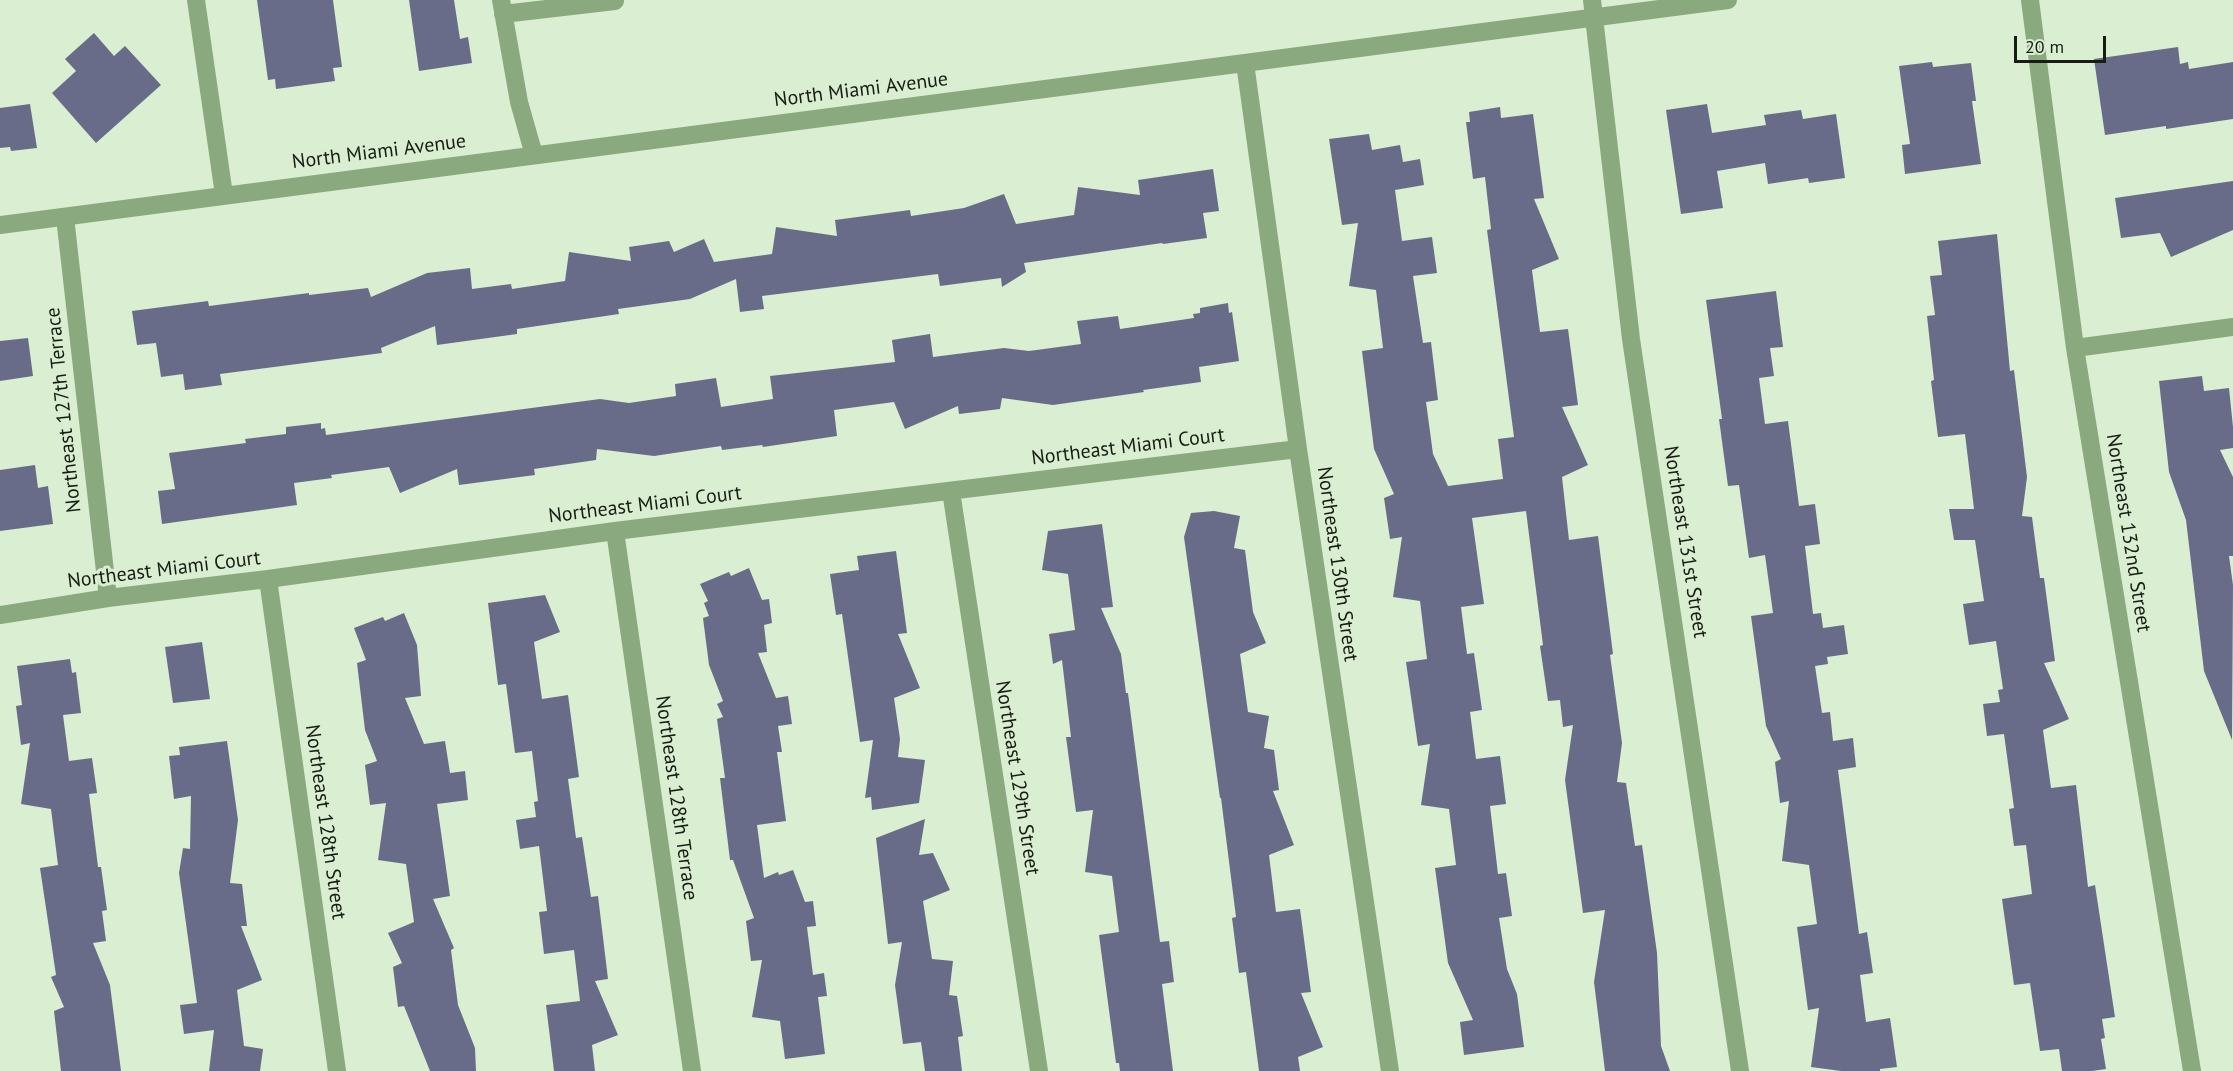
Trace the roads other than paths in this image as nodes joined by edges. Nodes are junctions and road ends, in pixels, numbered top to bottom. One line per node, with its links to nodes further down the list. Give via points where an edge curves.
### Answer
1 (196, 0): 9 (street)
2 (1728, 0): 6 (street, North Miami Avenue)
3 (2030, 0): 13 (street, Northeast 132nd Street)
4 (615, 1): 5 (street)
5 (502, 7): 8 (street, via 519,102)
6 (1594, 9): 7 (street, North Miami Avenue); 24 (street, Northeast 131st Street, via 1631,339)
7 (1245, 63): 8 (street, North Miami Avenue); 14 (street, Northeast 130th Street)
8 (534, 155): 9 (street, North Miami Avenue)
9 (224, 195): 10 (street, North Miami Avenue)
10 (65, 217): 11 (street, North Miami Avenue); 18 (street, Northeast 127th Terrace)
11 (0, 225)
12 (2233, 327): 13 (street)
13 (2075, 348): 25 (street, Northeast 132nd Street)
14 (1298, 448): 15 (street, Northeast Miami Court); 23 (street, Northeast 130th Street)
15 (951, 491): 16 (street, Northeast Miami Court); 22 (street, Northeast 129th Street)
16 (615, 531): 17 (street, Northeast Miami Court); 21 (street, Northeast 128th Terrace)
17 (268, 579): 18 (street, Northeast Miami Court); 20 (street, Northeast 128th Street)
18 (108, 598): 19 (street, Northeast Miami Court)
19 (0, 615)
20 (337, 1071)
21 (692, 1071)
22 (1039, 1071)
23 (1390, 1071)
24 (1740, 1071)
25 (2192, 1071)

